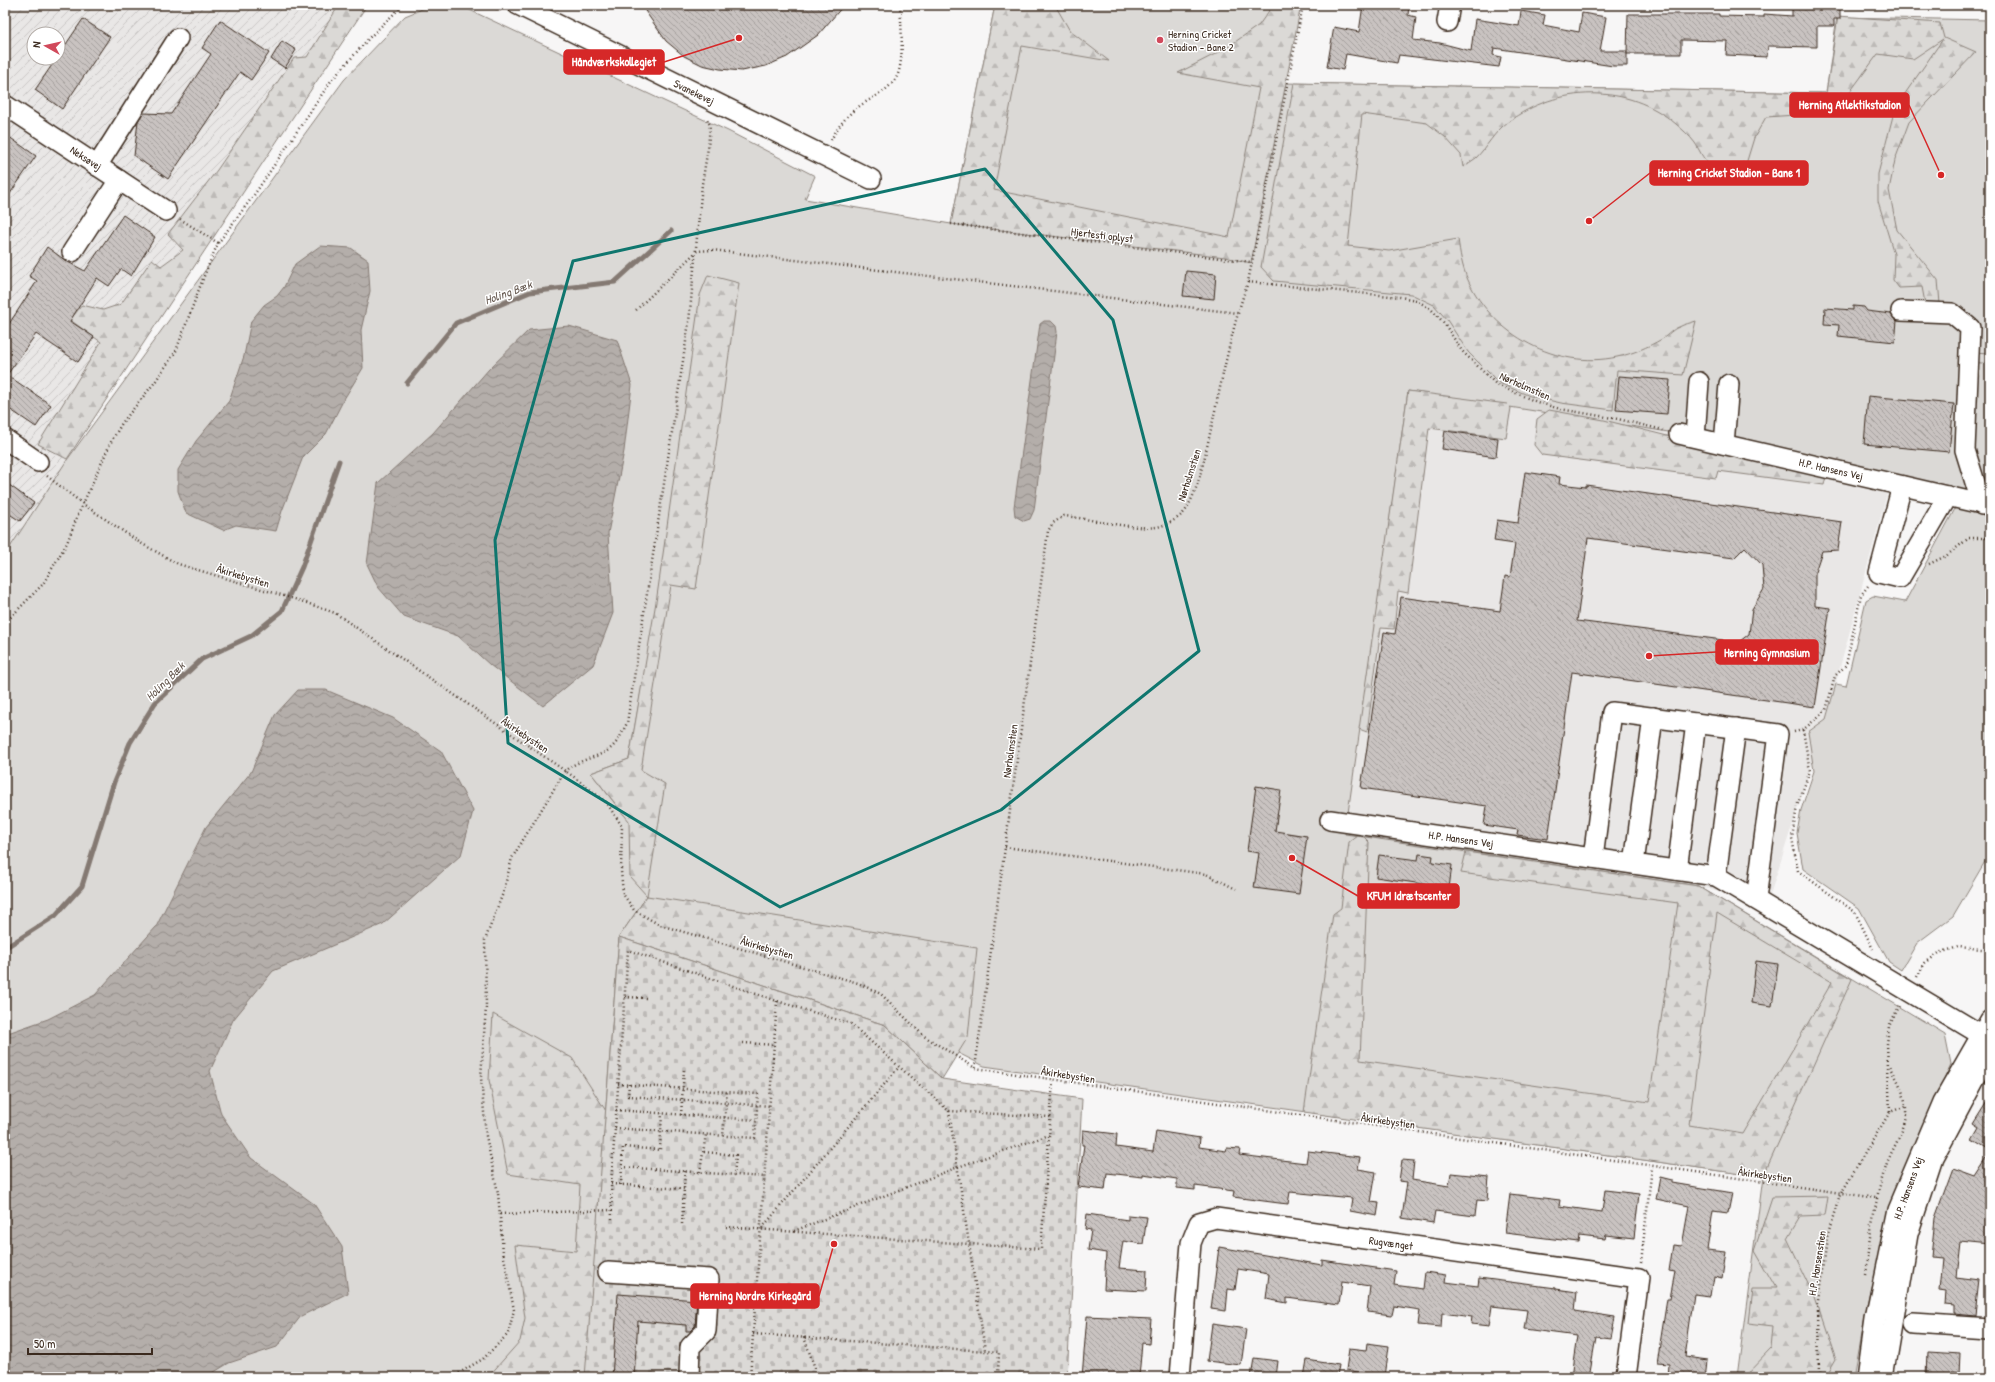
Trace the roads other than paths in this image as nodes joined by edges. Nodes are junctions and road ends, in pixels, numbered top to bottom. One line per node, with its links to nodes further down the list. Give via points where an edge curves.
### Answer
1 (510, 8): 5 (street, Svanekevej)
2 (178, 38): 4 (street)
3 (5, 105): 4 (street, Neksøvej)
4 (97, 166): 6 (street, Neksøvej)
5 (871, 179)
6 (119, 180): 7 (street, Neksøvej); 8 (street)
7 (166, 211)
8 (72, 252)
9 (1901, 311): 17 (street, H.P. Hansens Vej, via 1952,313 1970,328 1965,450)
10 (1699, 382): 13 (street, H.P. Hansens Vej, via 1687,436)
11 (1729, 384): 13 (street)
12 (5, 439): 14 (street)
13 (1724, 444): 15 (street, H.P. Hansens Vej)
14 (38, 462)
15 (1902, 486): 16 (street, H.P. Hansens Vej); 16 (street, via 1879,573 1900,578)
16 (1948, 496): 17 (street, H.P. Hansens Vej)
17 (1986, 506)
18 (1653, 717): 19 (street); 22 (street, via 1612,712); 23 (street)
19 (1696, 723): 20 (street); 24 (street)
20 (1736, 728): 25 (street); 26 (street, via 1778,734)
21 (1330, 820): 22 (street, H.P. Hansens Vej)
22 (1593, 858): 23 (street, H.P. Hansens Vej)
23 (1634, 864): 24 (street, H.P. Hansens Vej)
24 (1677, 870): 25 (street, H.P. Hansens Vej)
25 (1716, 876): 26 (street, H.P. Hansens Vej)
26 (1756, 899): 27 (street, H.P. Hansens Vej)
27 (1987, 1032): 35 (street, H.P. Hansens Vej, via 1943,1102 1898,1208 1875,1319)
28 (1990, 1051): 36 (street, H.P. Hansens Vej, via 1933,1158 1912,1220)
29 (608, 1272): 32 (street, via 709,1279 706,1331 690,1347)
30 (1913, 1323): 31 (street)
31 (1990, 1328)
32 (689, 1377)
33 (1180, 1377): 34 (street, Rugvænget, via 1191,1243 1199,1223 1216,1218 1640,1278)
34 (1626, 1377)
35 (1867, 1377)
36 (1884, 1377)

